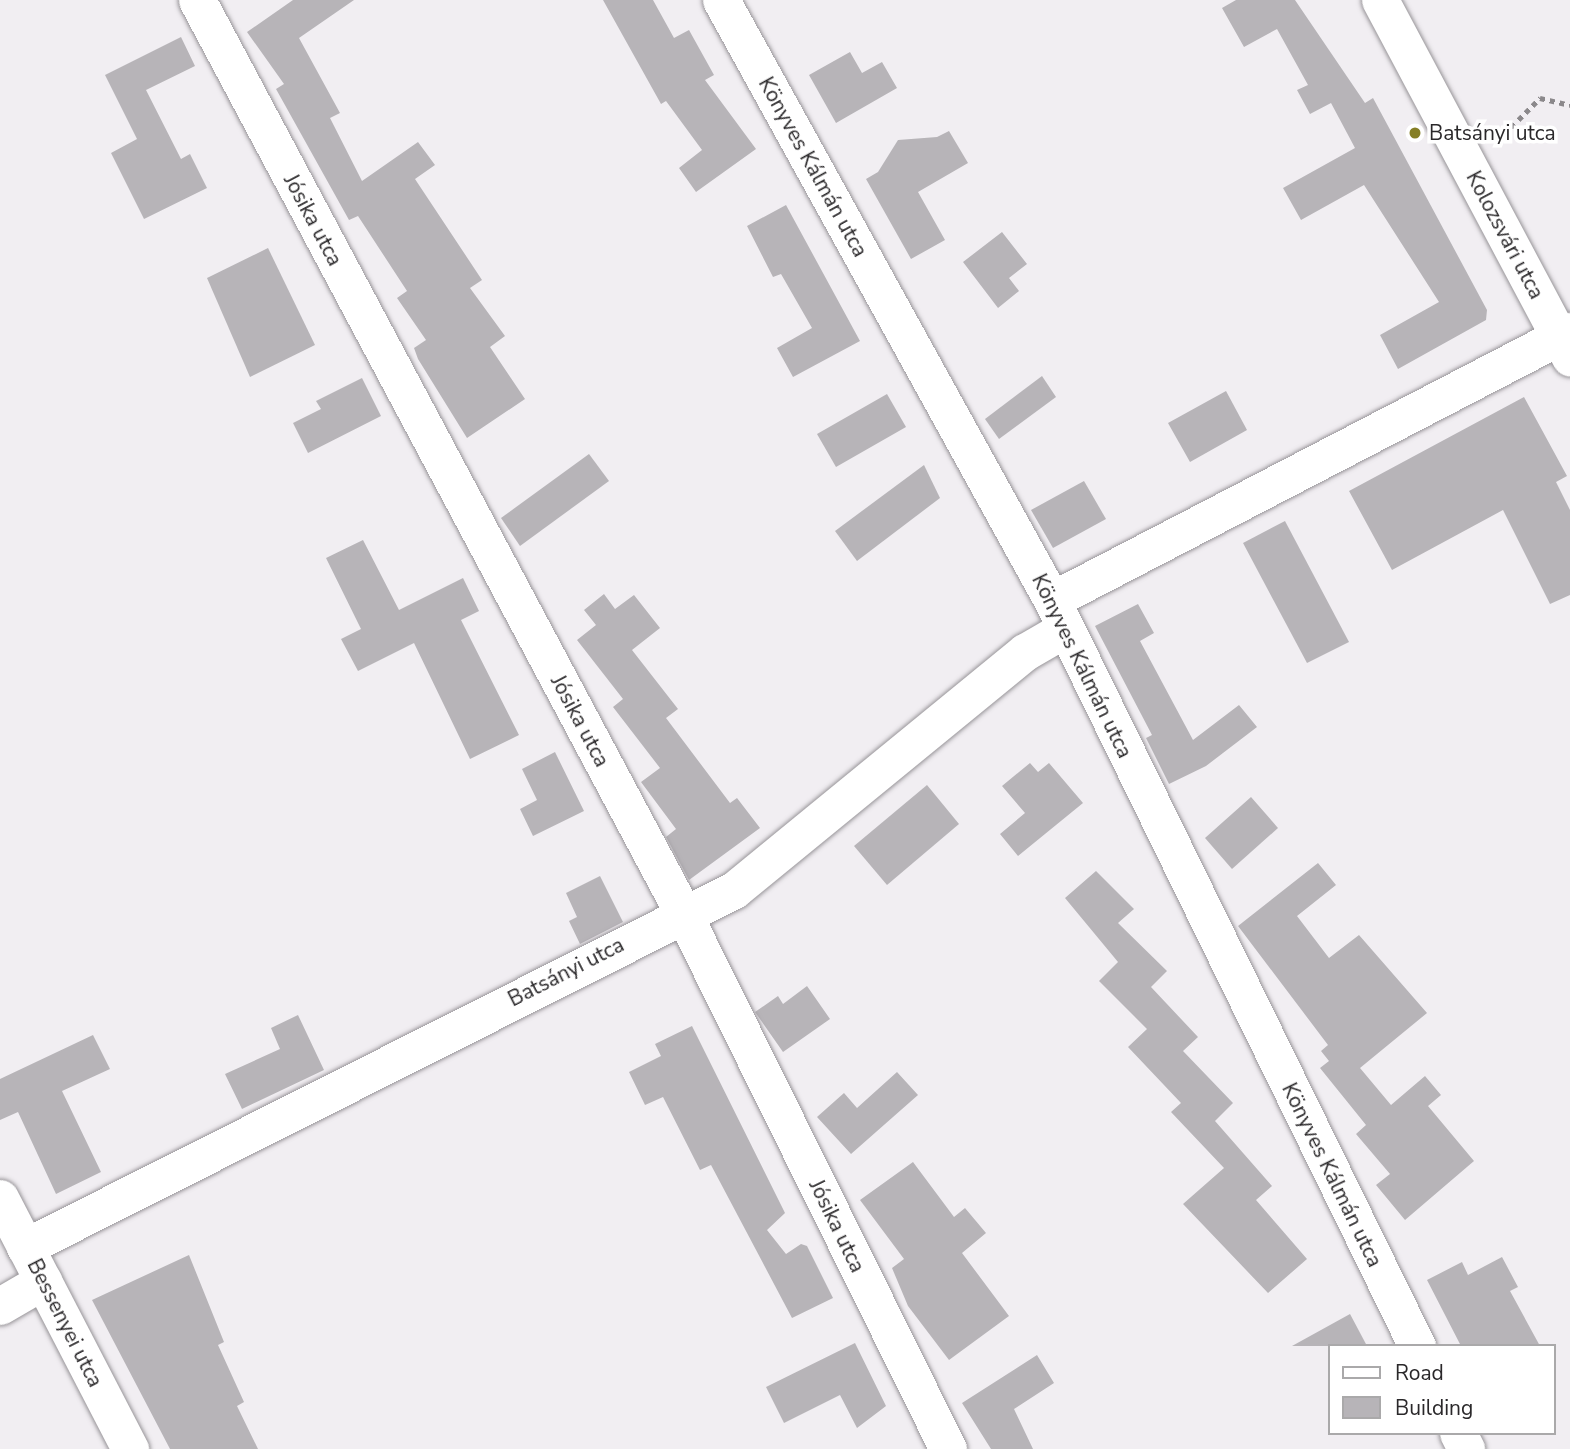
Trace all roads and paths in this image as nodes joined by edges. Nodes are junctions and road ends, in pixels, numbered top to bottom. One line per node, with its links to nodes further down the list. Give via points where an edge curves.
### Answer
1 (197, 0): 8 (street, Jósika utca)
2 (721, 0): 7 (street, Könyves Kálmán utca)
3 (1380, 0): 6 (street, Kolozsvári utca)
4 (1570, 105): 5 (path, via 1540,98)
5 (1504, 134)
6 (1566, 342): 7 (street, Batsányi utca)
7 (1058, 615): 8 (street, Batsányi utca, via 1025,652 853,798 734,890); 13 (street, Könyves Kálmán utca)
8 (683, 913): 10 (street, Batsányi utca); 15 (street, Jósika utca)
9 (0, 1198): 10 (street, Bessenyei utca)
10 (25, 1247): 11 (street, Bessenyei utca)
11 (43, 1281): 12 (street); 14 (street, Bessenyei utca)
12 (0, 1306)
13 (1416, 1344)
14 (130, 1449)
15 (948, 1449)

